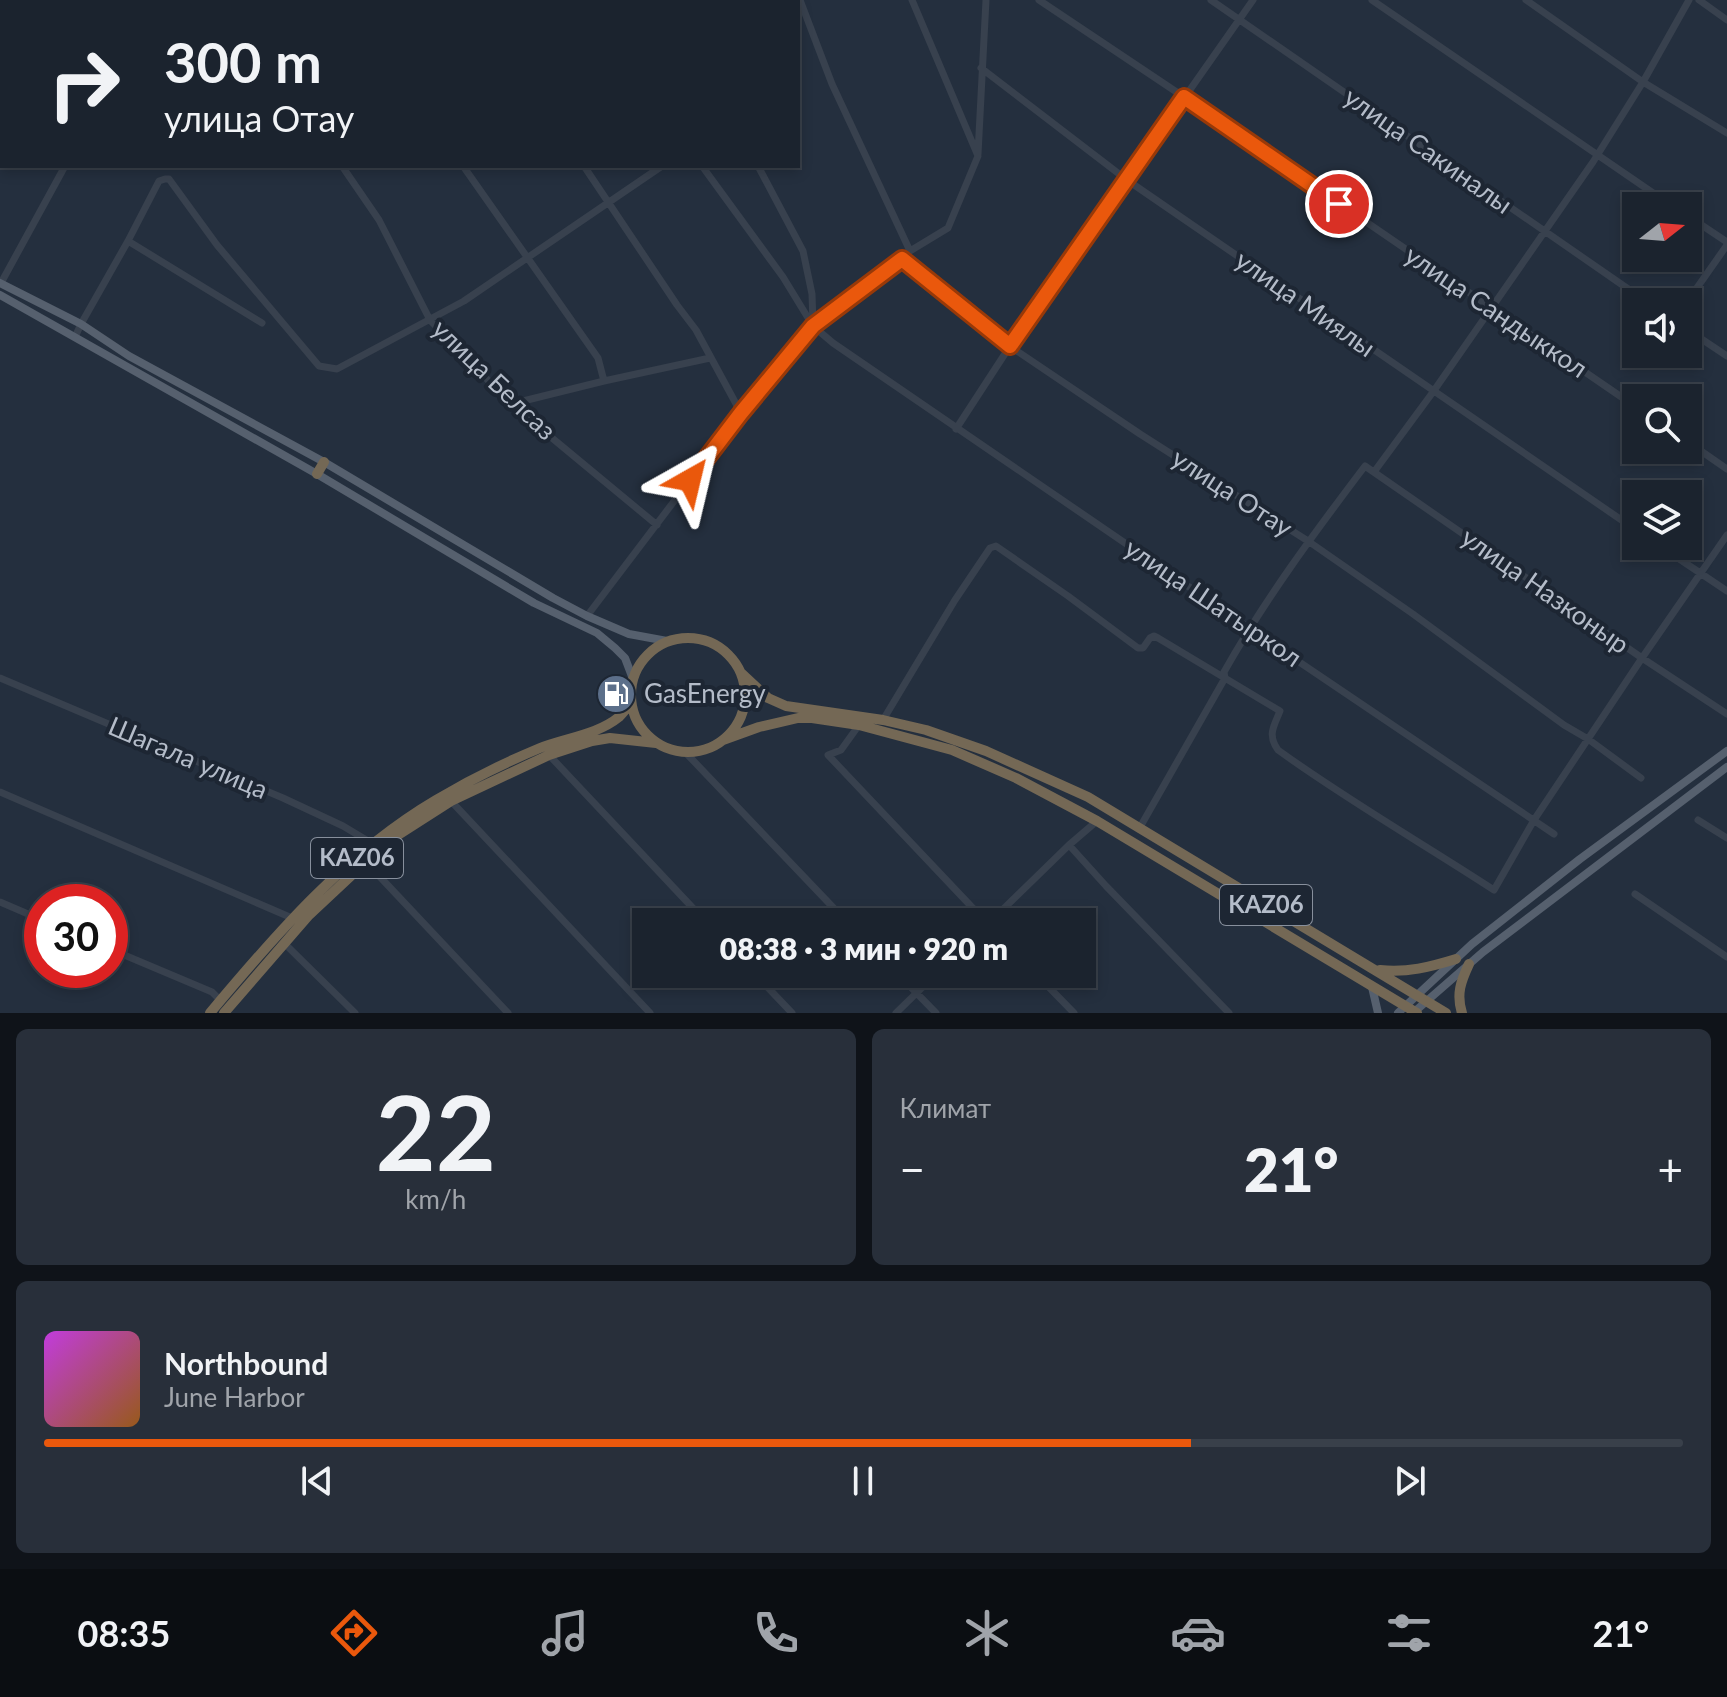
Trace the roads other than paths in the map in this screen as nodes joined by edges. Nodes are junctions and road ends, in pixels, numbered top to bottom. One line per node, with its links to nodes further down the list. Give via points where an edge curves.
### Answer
1 (800, 0): 33 (street, via 832,84)
2 (912, 0): 17 (street)
3 (986, 0): 13 (street)
4 (1039, 0): 15 (street, улица Сандыккол)
5 (1211, 0): 11 (street, улица Сакиналы)
6 (1253, 0): 11 (street)
7 (1372, 0): 18 (street)
8 (1526, 0): 14 (street)
9 (1689, 0): 14 (street)
10 (1699, 0): 12 (street)
11 (1239, 19): 15 (street); 30 (street, улица Сакиналы)
12 (1727, 20)
13 (981, 68): 17 (street); 26 (street, улица Миялы)
14 (1643, 82): 16 (street); 18 (street)
15 (1184, 97): 26 (street); 40 (street, улица Сандыккол)
16 (1727, 133)
17 (978, 156): 33 (street, via 948,228)
18 (1597, 156): 27 (street); 30 (street)
19 (64, 168): 36 (street)
20 (343, 168): 41 (street, улица Белсаз, via 379,220)
21 (464, 168): 34 (street)
22 (585, 168): 28 (street)
23 (659, 168): 28 (street)
24 (703, 168): 44 (street)
25 (759, 168): 44 (street, via 803,251)
26 (1127, 180): 47 (street); 51 (street, улица Миялы)
27 (1651, 192)
28 (608, 203): 34 (street); 49 (street)
29 (1702, 226): 32 (street)
30 (1544, 232): 37 (street, улица Сакиналы); 40 (street)
31 (128, 241): 41 (street, via 159,181 169,179 217,245 319,366 328,369); 42 (street); 43 (street)
32 (1727, 244): 38 (street)
33 (910, 251): 35 (street)
34 (528, 259): 41 (street); 50 (street, via 598,358)
35 (902, 259): 44 (street); 47 (street, улица Отау)
36 (0, 283): 43 (main road)
37 (1626, 288)
38 (1697, 288)
39 (0, 295): 45 (main road)
40 (1491, 309): 51 (street); 52 (street, улица Сандыккол)
41 (430, 320): 53 (street, улица Белсаз)
42 (262, 323)
43 (81, 324): 45 (street); 57 (main road, via 129,356)
44 (813, 326): 54 (street); 55 (street, улица Шатыркол)
45 (75, 337): 60 (main road)
46 (1702, 339): 48 (street)
47 (1010, 346): 55 (street); 64 (street, улица Отау)
48 (1727, 356)
49 (710, 358): 50 (street); 54 (street)
50 (604, 381): 53 (street)
51 (1433, 392): 59 (street); 61 (street, улица Миялы)
52 (1622, 398)
53 (511, 404): 62 (street, улица Белсаз)
54 (741, 413): 62 (street)
55 (956, 429): 69 (street, улица Шатыркол)
56 (1702, 452): 58 (street)
57 (324, 462): 60 (highway); 68 (main road)
58 (1727, 469)
59 (1374, 472): 64 (street, улица Назконыр, via 1365,466); 71 (street, улица Назконыр)
60 (317, 474): 75 (main road, via 534,603 597,633 625,658)
61 (1622, 520)
62 (657, 525): 68 (street)
63 (1727, 535): 66 (street)
64 (1308, 541): 69 (street); 80 (street, улица Отау)
65 (1680, 560): 66 (street)
66 (1700, 574): 67 (street); 71 (street)
67 (1727, 591)
68 (587, 616): 70 (main road, via 629,634)
69 (1249, 628): 74 (street); 90 (street, улица Шатыркол)
70 (667, 641): 72 (highway, KАZ06, via 702,639 732,658); 75 (highway, via 646,656)
71 (1642, 658): 77 (street, улица Назконыр); 80 (street)
72 (741, 673): 78 (highway, KАZ06, via 768,698 786,706); 81 (highway, via 743,710)
73 (0, 678): 96 (street, Шагала улица, via 283,798)
74 (1225, 678): 78 (street, via 1154,636 1138,648 996,546 955,600); 90 (street, via 1280,711 1271,732 1278,750 1494,890); 93 (street)
75 (633, 679): 76 (highway)
76 (631, 703): 82 (highway, via 644,732); 96 (highway, KАZ06, via 609,723 541,748 437,799)
77 (1727, 714)
78 (883, 720): 93 (highway, KАZ06, via 986,751 1088,797)
79 (859, 725): 81 (highway, KАZ06, via 798,718); 92 (highway, KАZ06, via 952,750); 103 (street, via 841,750 828,755)
80 (1588, 739): 87 (street, улица Отау); 90 (street)
81 (723, 740): 84 (highway, KАZ06, via 705,750)
82 (656, 743): 84 (highway, KАZ06); 85 (highway, KАZ06, via 610,738)
83 (1727, 751): 108 (main road)
84 (685, 752): 102 (street)
85 (549, 755): 89 (highway, KАZ06); 101 (street)
86 (1727, 767): 109 (main road)
87 (1641, 778)
88 (0, 792): 106 (street)
89 (451, 801): 98 (highway, KАZ06, via 387,842); 128 (street)
90 (1534, 820): 94 (street, улица Шатыркол)
91 (1698, 820): 95 (street)
92 (1097, 821): 97 (street); 115 (highway, KАZ06)
93 (1139, 829): 114 (highway, KАZ06)
94 (1554, 834)
95 (1727, 838)
96 (373, 844): 106 (highway, KАZ06)
97 (1069, 845): 104 (street); 133 (street)
98 (366, 862): 107 (highway, KАZ06); 127 (street)
99 (1635, 894): 111 (street)
100 (0, 902): 105 (street)
101 (693, 908)
102 (834, 908)
103 (975, 908)
104 (1003, 908)
105 (24, 912)
106 (292, 918): 122 (highway, KАZ06)
107 (284, 943): 125 (highway, KАZ06); 126 (street)
108 (1472, 944): 109 (main road); 112 (main road)
109 (1483, 952): 113 (main road)
110 (128, 957): 122 (street)
111 (1727, 957)
112 (1456, 959): 114 (highway, via 1417,970); 121 (main road)
113 (1469, 964): 121 (main road); 136 (highway, via 1459,992)
114 (1373, 969): 121 (highway, KАZ06)
115 (1372, 987): 123 (highway, KАZ06); 134 (main road)
116 (768, 988): 129 (street)
117 (912, 988): 120 (street)
118 (922, 988): 120 (street)
119 (1050, 988): 132 (street)
120 (917, 993): 130 (street); 131 (street)
121 (1421, 998): 123 (main road); 135 (highway, KАZ06)
122 (220, 1000): 124 (highway, KАZ06)
123 (1409, 1011)
124 (210, 1013)
125 (224, 1013)
126 (355, 1013)
127 (508, 1013)
128 (650, 1013)
129 (792, 1013)
130 (896, 1013)
131 (936, 1013)
132 (1074, 1013)
133 (1229, 1013)
134 (1378, 1013)
135 (1446, 1013)
136 (1462, 1013)

